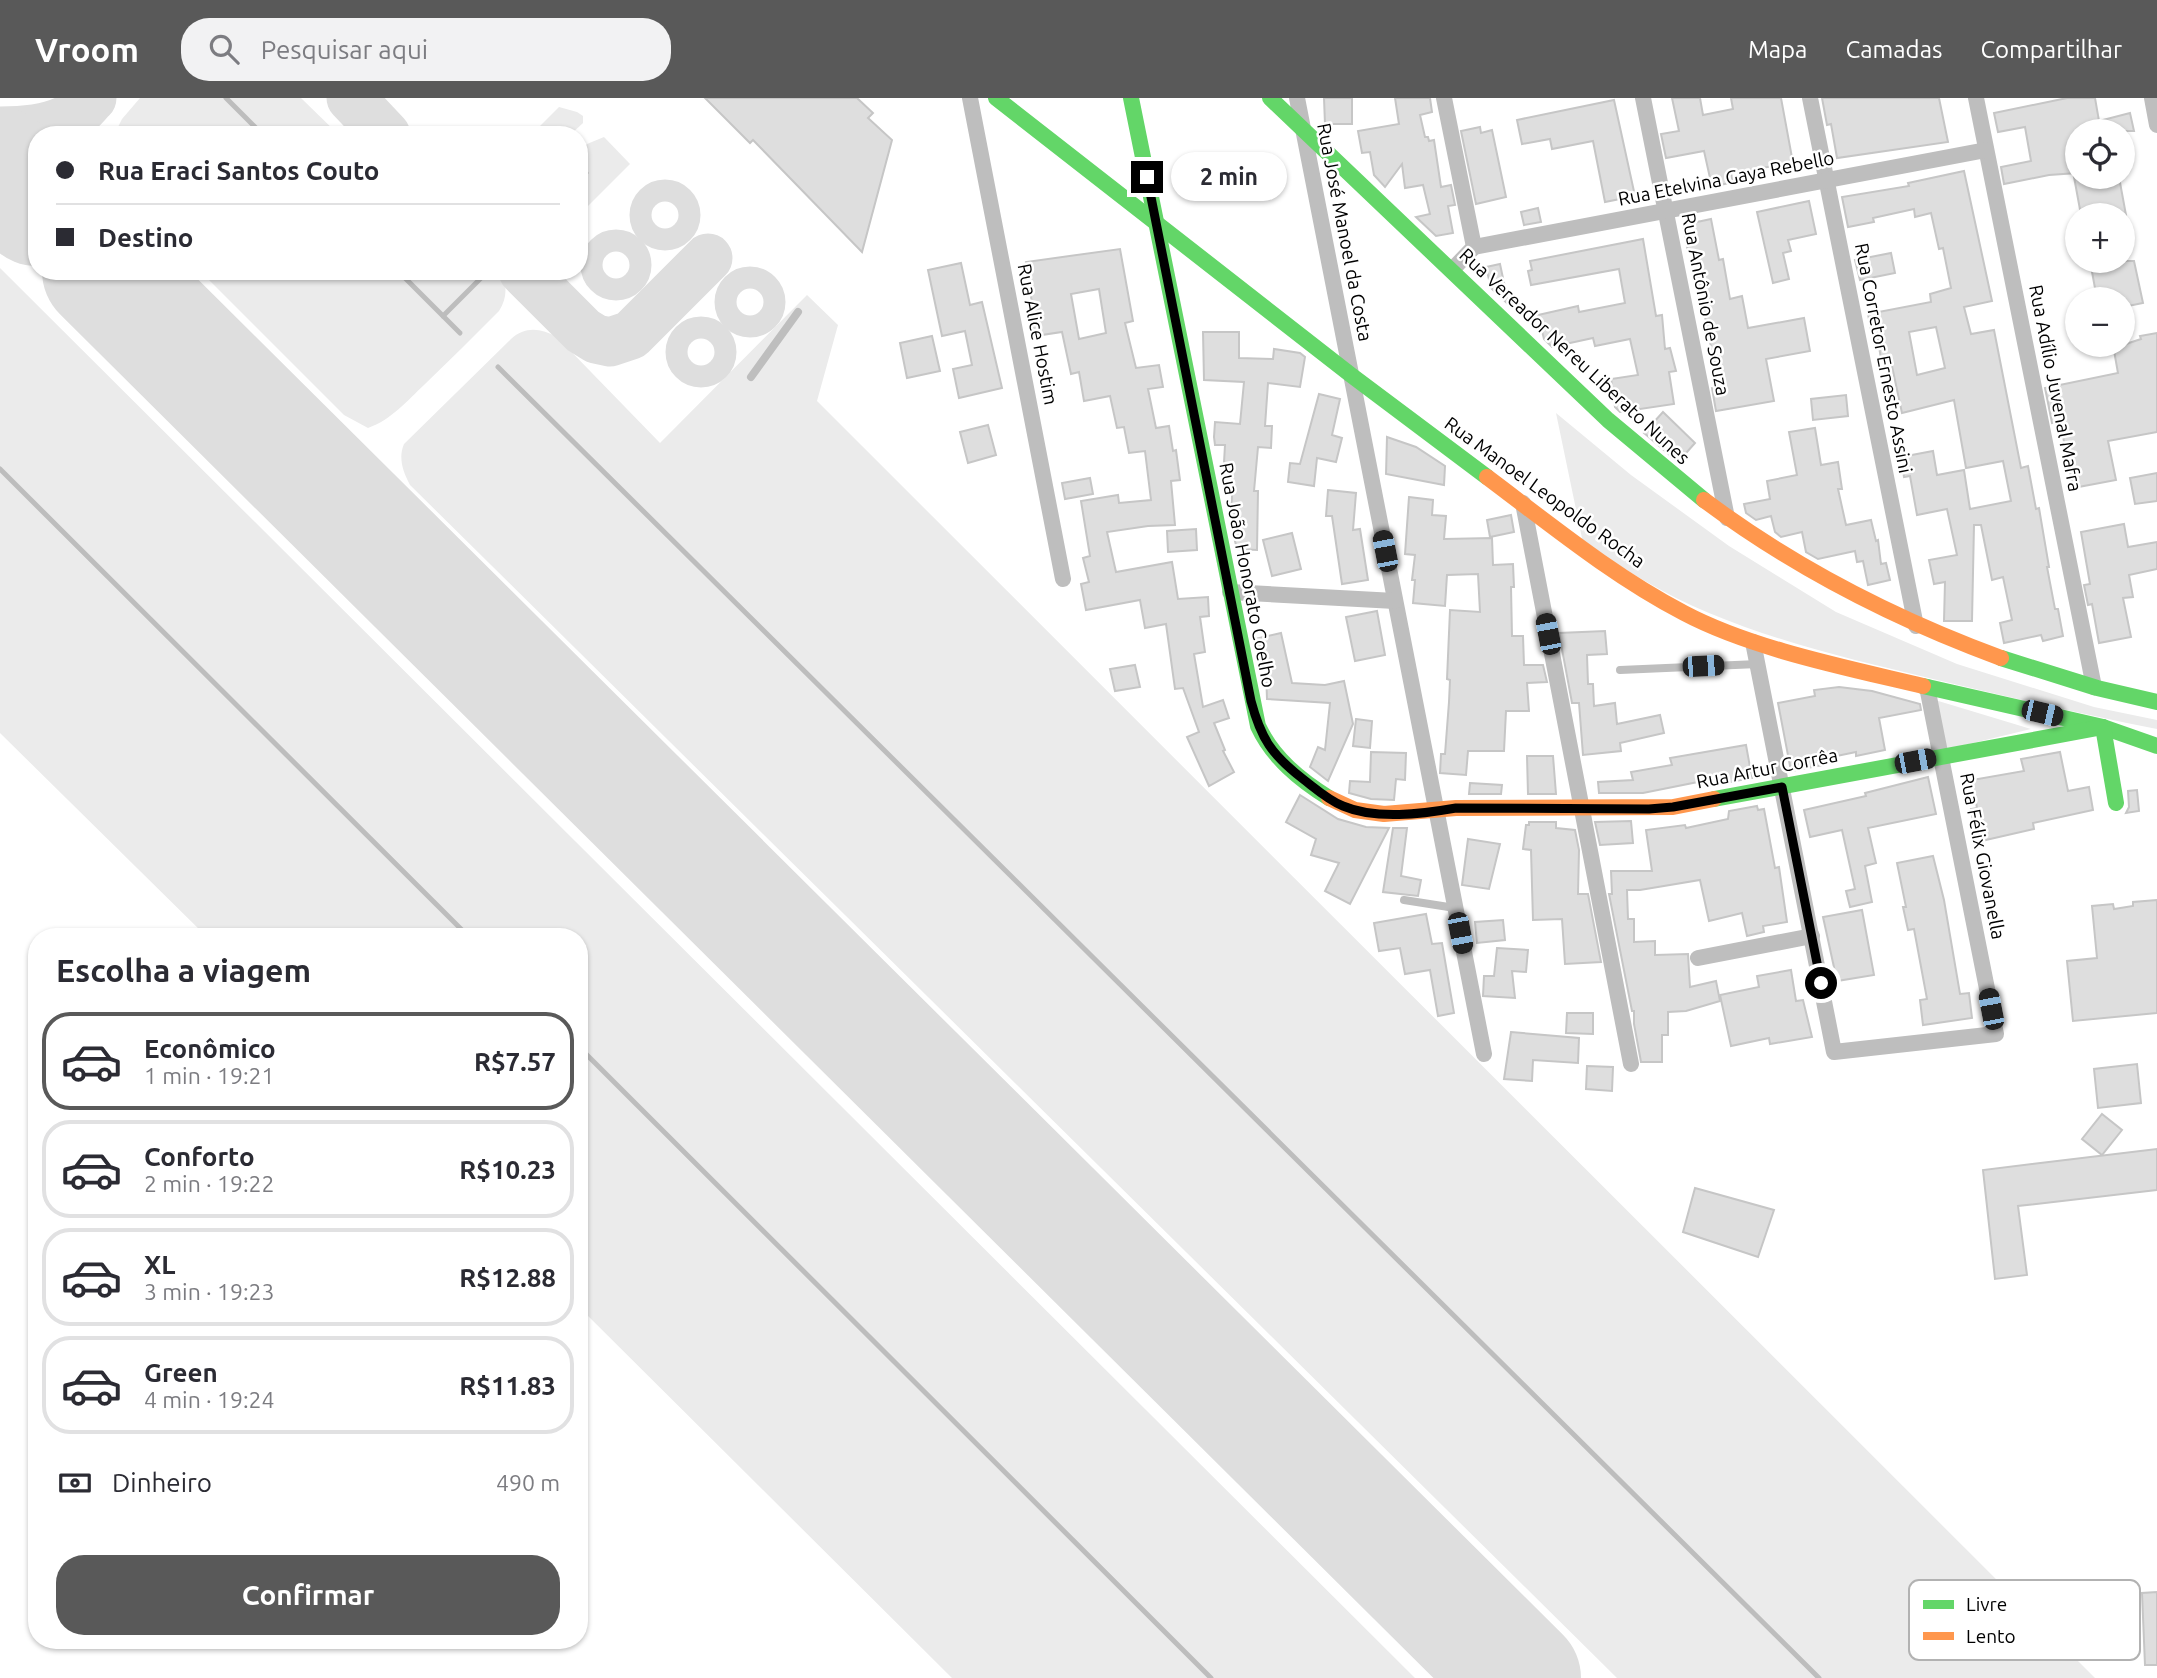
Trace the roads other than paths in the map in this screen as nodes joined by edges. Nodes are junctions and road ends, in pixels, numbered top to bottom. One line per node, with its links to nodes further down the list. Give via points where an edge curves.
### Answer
1 (970, 98): 24 (street, Rua Alice Hostim)
2 (996, 98): 16 (main road, Rua Manoel Leopoldo Rocha)
3 (1131, 98): 16 (main road, Rua João Honorato Coelho)
4 (1270, 98): 12 (main road, Rua Vereador Nereu Liberato Nunes)
5 (1297, 98): 12 (street, Rua José Manoel da Costa)
6 (1444, 98): 17 (street)
7 (1643, 98): 15 (street, Rua Antônio de Souza)
8 (1810, 98): 14 (street, Rua Corretor Ernesto Assini)
9 (1976, 98): 13 (street, Rua Adílio Juvenal Mafra)
10 (2152, 98): 11 (street)
11 (2157, 125)
12 (1303, 130): 18 (main road, Rua Vereador Nereu Liberato Nunes); 20 (street, Rua José Manoel da Costa)
13 (1986, 150): 14 (street, Rua Etelvina Gaya Rebello); 32 (street, Rua Adílio Juvenal Mafra)
14 (1827, 180): 15 (street, Rua Etelvina Gaya Rebello); 27 (street, Rua Corretor Ernesto Assini)
15 (1666, 211): 17 (street, Rua Etelvina Gaya Rebello); 23 (street, Rua Antônio de Souza)
16 (1156, 222): 20 (main road, Rua Manoel Leopoldo Rocha); 25 (main road, Rua João Honorato Coelho)
17 (1474, 247): 18 (street)
18 (1452, 270): 23 (main road, Rua Vereador Nereu Liberato Nunes, via 1647,455)
19 (798, 312): 21 (lane)
20 (1351, 375): 22 (main road, Rua Manoel Leopoldo Rocha); 26 (street, Rua José Manoel da Costa)
21 (751, 377)
22 (1522, 503): 28 (main road, Rua Manoel Leopoldo Rocha, via 1612,571 1686,614); 39 (street)
23 (1727, 518): 27 (main road, Rua Vereador Nereu Liberato Nunes, via 1805,569)
24 (1063, 579)
25 (1230, 592): 26 (street); 40 (main road, Rua João Honorato Coelho, via 1258,726 1282,763 1345,807 1385,813)
26 (1395, 601): 40 (street, Rua José Manoel da Costa)
27 (1916, 626): 32 (main road, Rua Vereador Nereu Liberato Nunes, via 2018,665)
28 (1753, 642): 29 (street); 31 (main road, Rua Manoel Leopoldo Rocha)
29 (1758, 664): 30 (lane); 37 (street)
30 (1620, 670)
31 (1927, 687): 34 (main road, Rua Manoel Leopoldo Rocha); 36 (street, Rua Félix Giovanella)
32 (2094, 687): 33 (main road, Rua Vereador Nereu Liberato Nunes)
33 (2157, 702)
34 (2103, 727): 35 (main road, Rua Manoel Leopoldo Rocha); 36 (main road, Rua Artur Corrêa); 38 (main road)
35 (2157, 746)
36 (1942, 756): 37 (main road, Rua Artur Corrêa); 43 (street, Rua Félix Giovanella, via 1996,1034 1834,1052)
37 (1782, 787): 39 (main road, Rua Artur Corrêa, via 1673,807); 43 (street)
38 (2116, 803)
39 (1581, 808): 40 (main road, Rua Artur Corrêa); 46 (street)
40 (1436, 811): 42 (street, Rua José Manoel da Costa)
41 (1404, 900): 42 (lane)
42 (1455, 908): 45 (street, Rua José Manoel da Costa)
43 (1812, 936): 44 (street)
44 (1698, 958)
45 (1484, 1054)
46 (1632, 1064)

